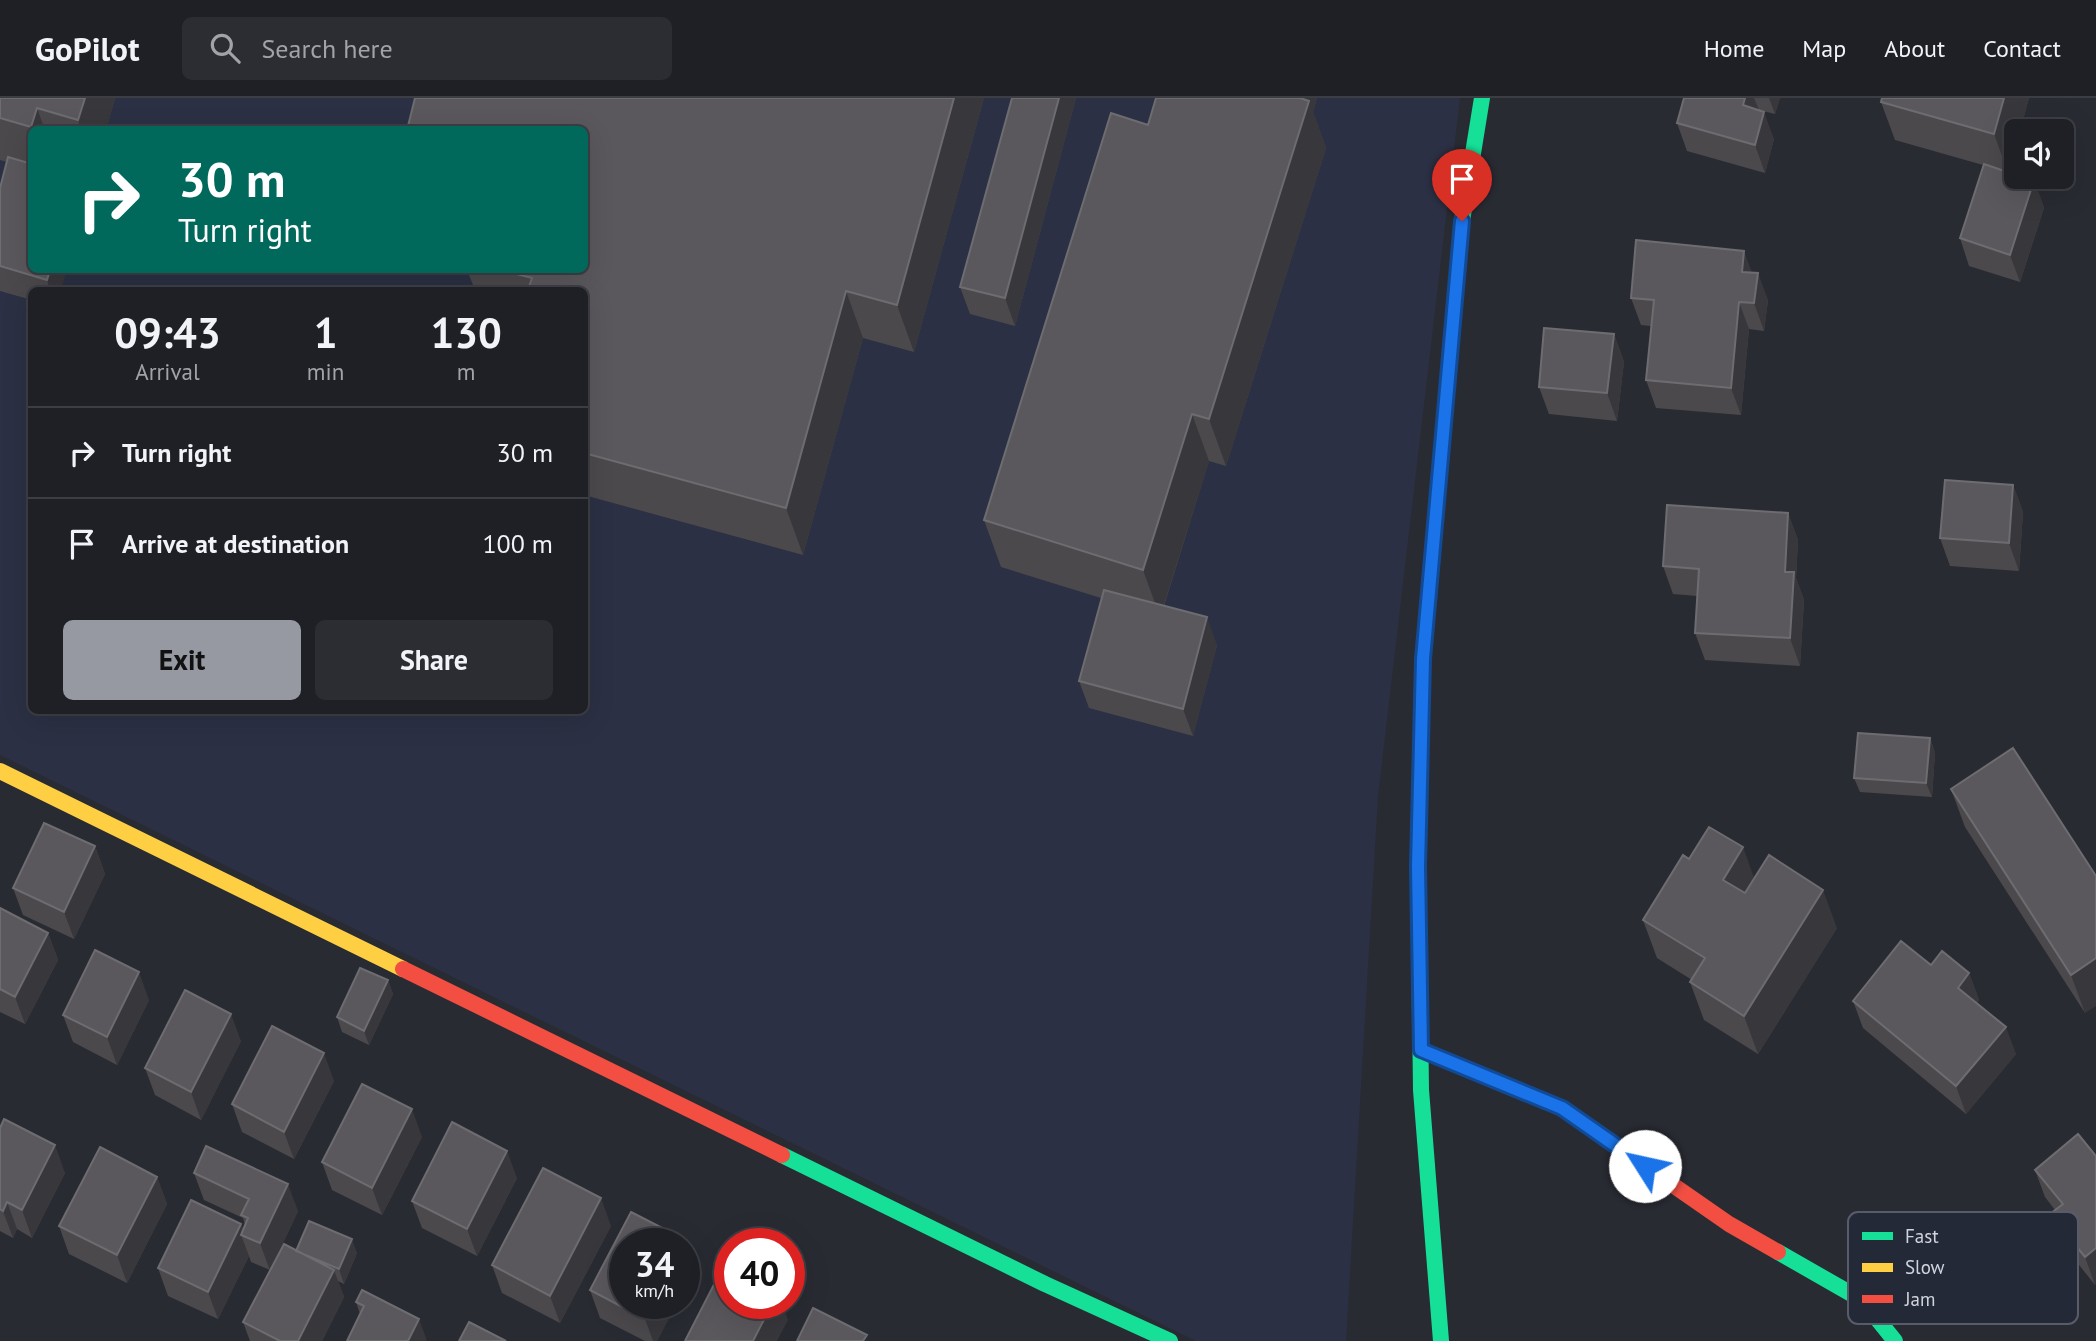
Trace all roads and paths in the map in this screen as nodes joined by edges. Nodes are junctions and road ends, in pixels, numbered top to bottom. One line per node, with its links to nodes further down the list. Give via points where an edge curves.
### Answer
1 (1482, 98): 3 (street, via 1462,221 1423,659 1418,867)
2 (0, 771): 6 (street, via 1045,1284)
3 (1421, 1050): 4 (street, via 1562,1108 1728,1224); 7 (street)
4 (1848, 1292)
5 (1881, 1324): 8 (street)
6 (1170, 1341)
7 (1440, 1341)
8 (1895, 1341)

